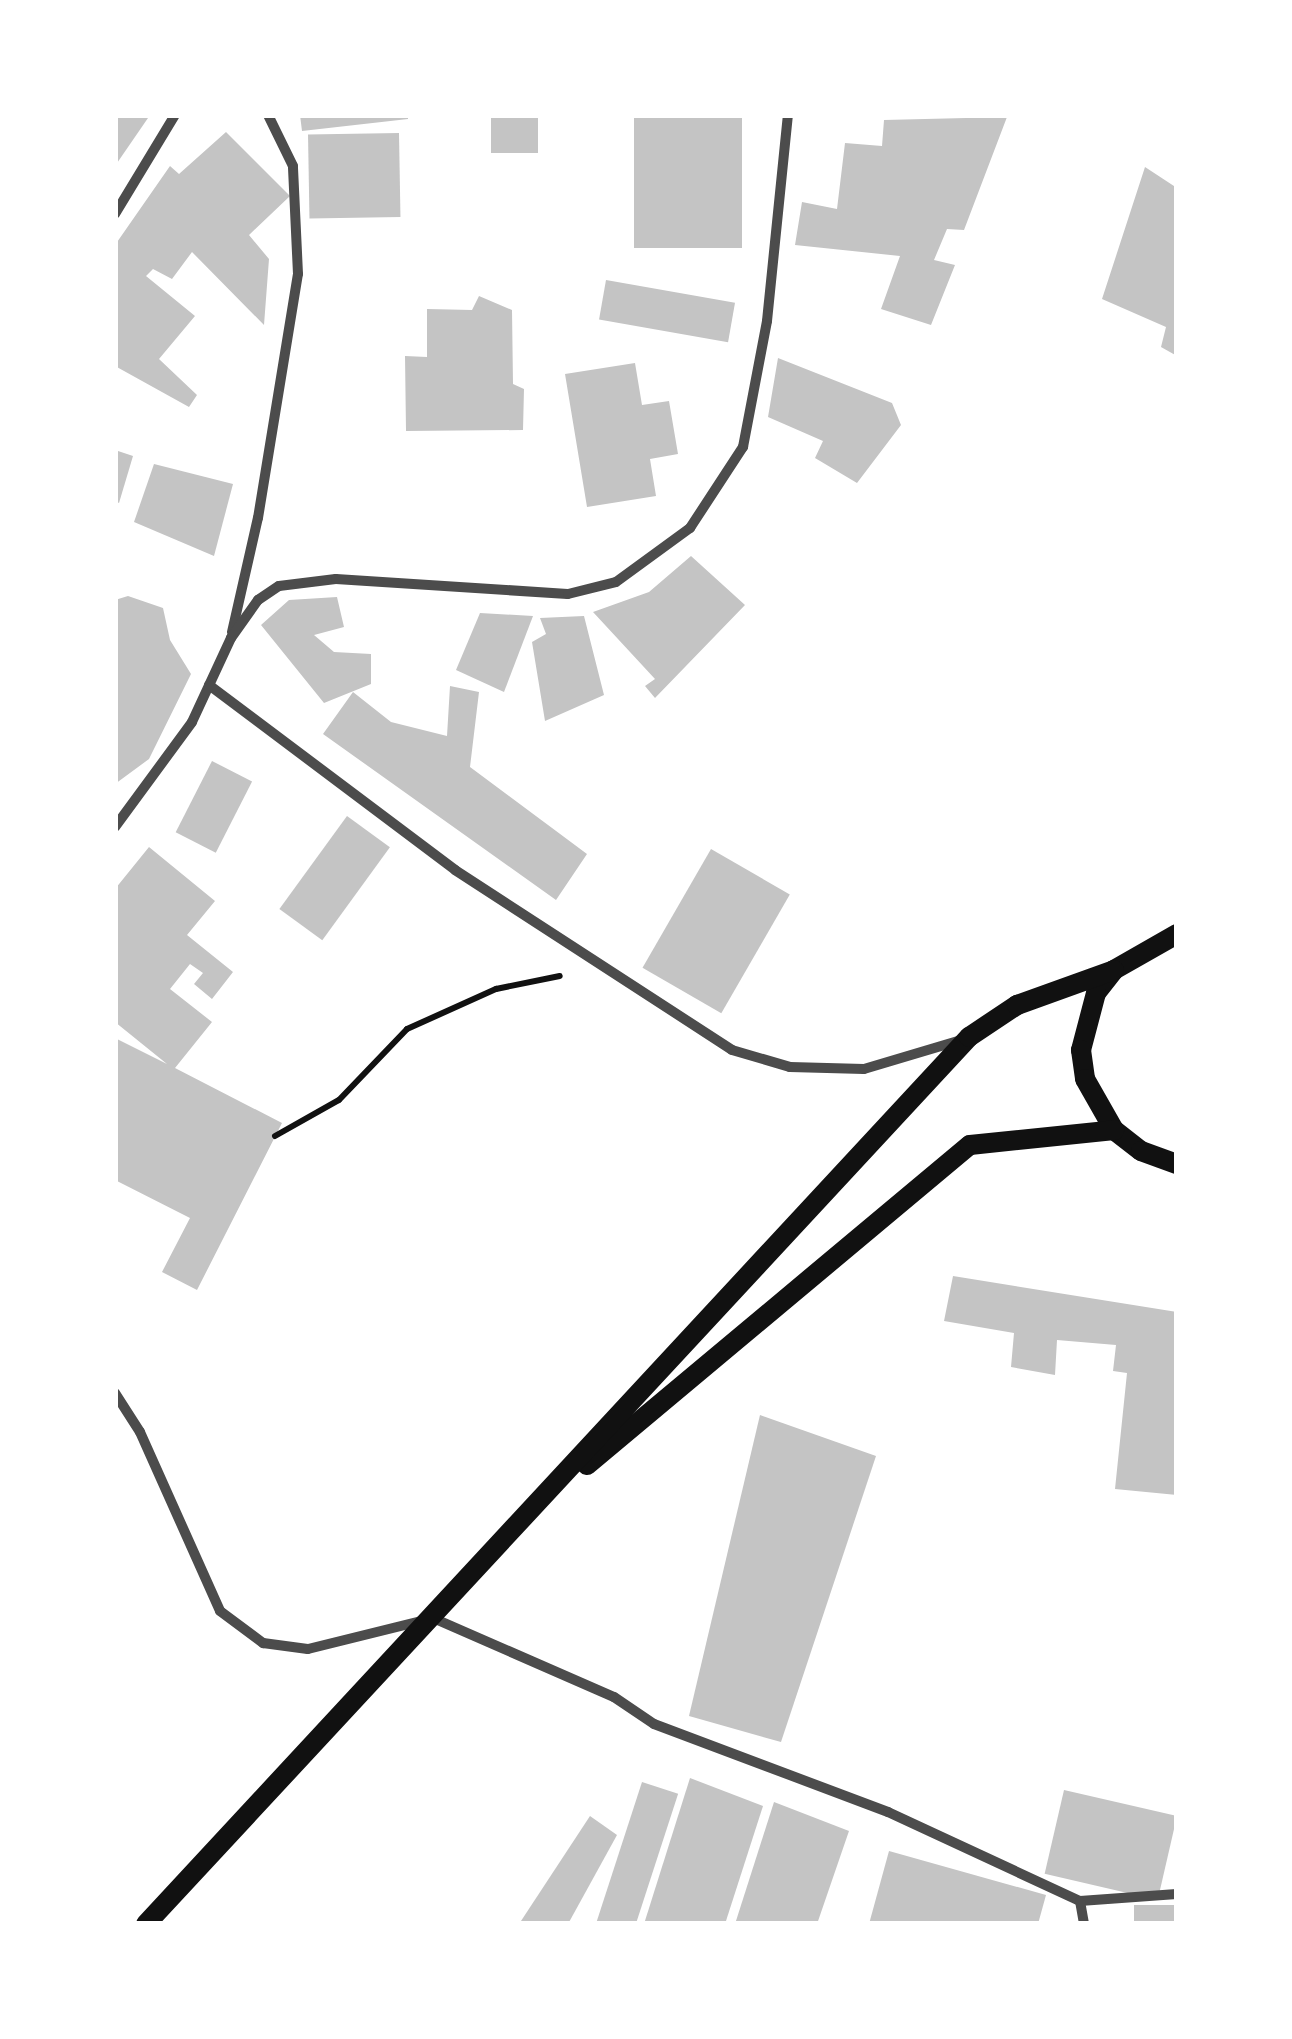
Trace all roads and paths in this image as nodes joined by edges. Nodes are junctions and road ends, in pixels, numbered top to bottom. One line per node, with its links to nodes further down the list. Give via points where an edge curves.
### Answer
1 (175, 115): 4 (street)
2 (268, 115): 5 (street, via 293,166 298,274)
3 (788, 115): 5 (street, via 766,321 743,447 717,494 680,537 616,582 568,594 305,578 258,600)
4 (115, 214)
5 (231, 638): 6 (street)
6 (209, 685): 7 (street, via 192,722); 9 (street, via 456,870)
7 (115, 826)
8 (1173, 937): 10 (main road)
9 (600, 968): 11 (street, via 732,1050 790,1067 864,1069); 13 (path, via 496,989 407,1030 340,1100)
10 (1114, 970): 11 (main road, via 1017,1005); 12 (main road, via 1096,993 1081,1050 1084,1079)
11 (969, 1037): 16 (main road)
12 (1114, 1130): 14 (main road, via 1141,1152); 16 (main road, via 970,1145)
13 (275, 1136)
14 (1177, 1164)
15 (115, 1393): 17 (street, via 140,1432 220,1612 264,1643 308,1649)
16 (528, 1514): 17 (main road)
17 (433, 1618): 19 (street, via 614,1697 654,1724 888,1812); 20 (main road)
18 (1177, 1894): 19 (street)
19 (1080, 1901): 21 (street)
20 (146, 1924)
21 (1084, 1924)

